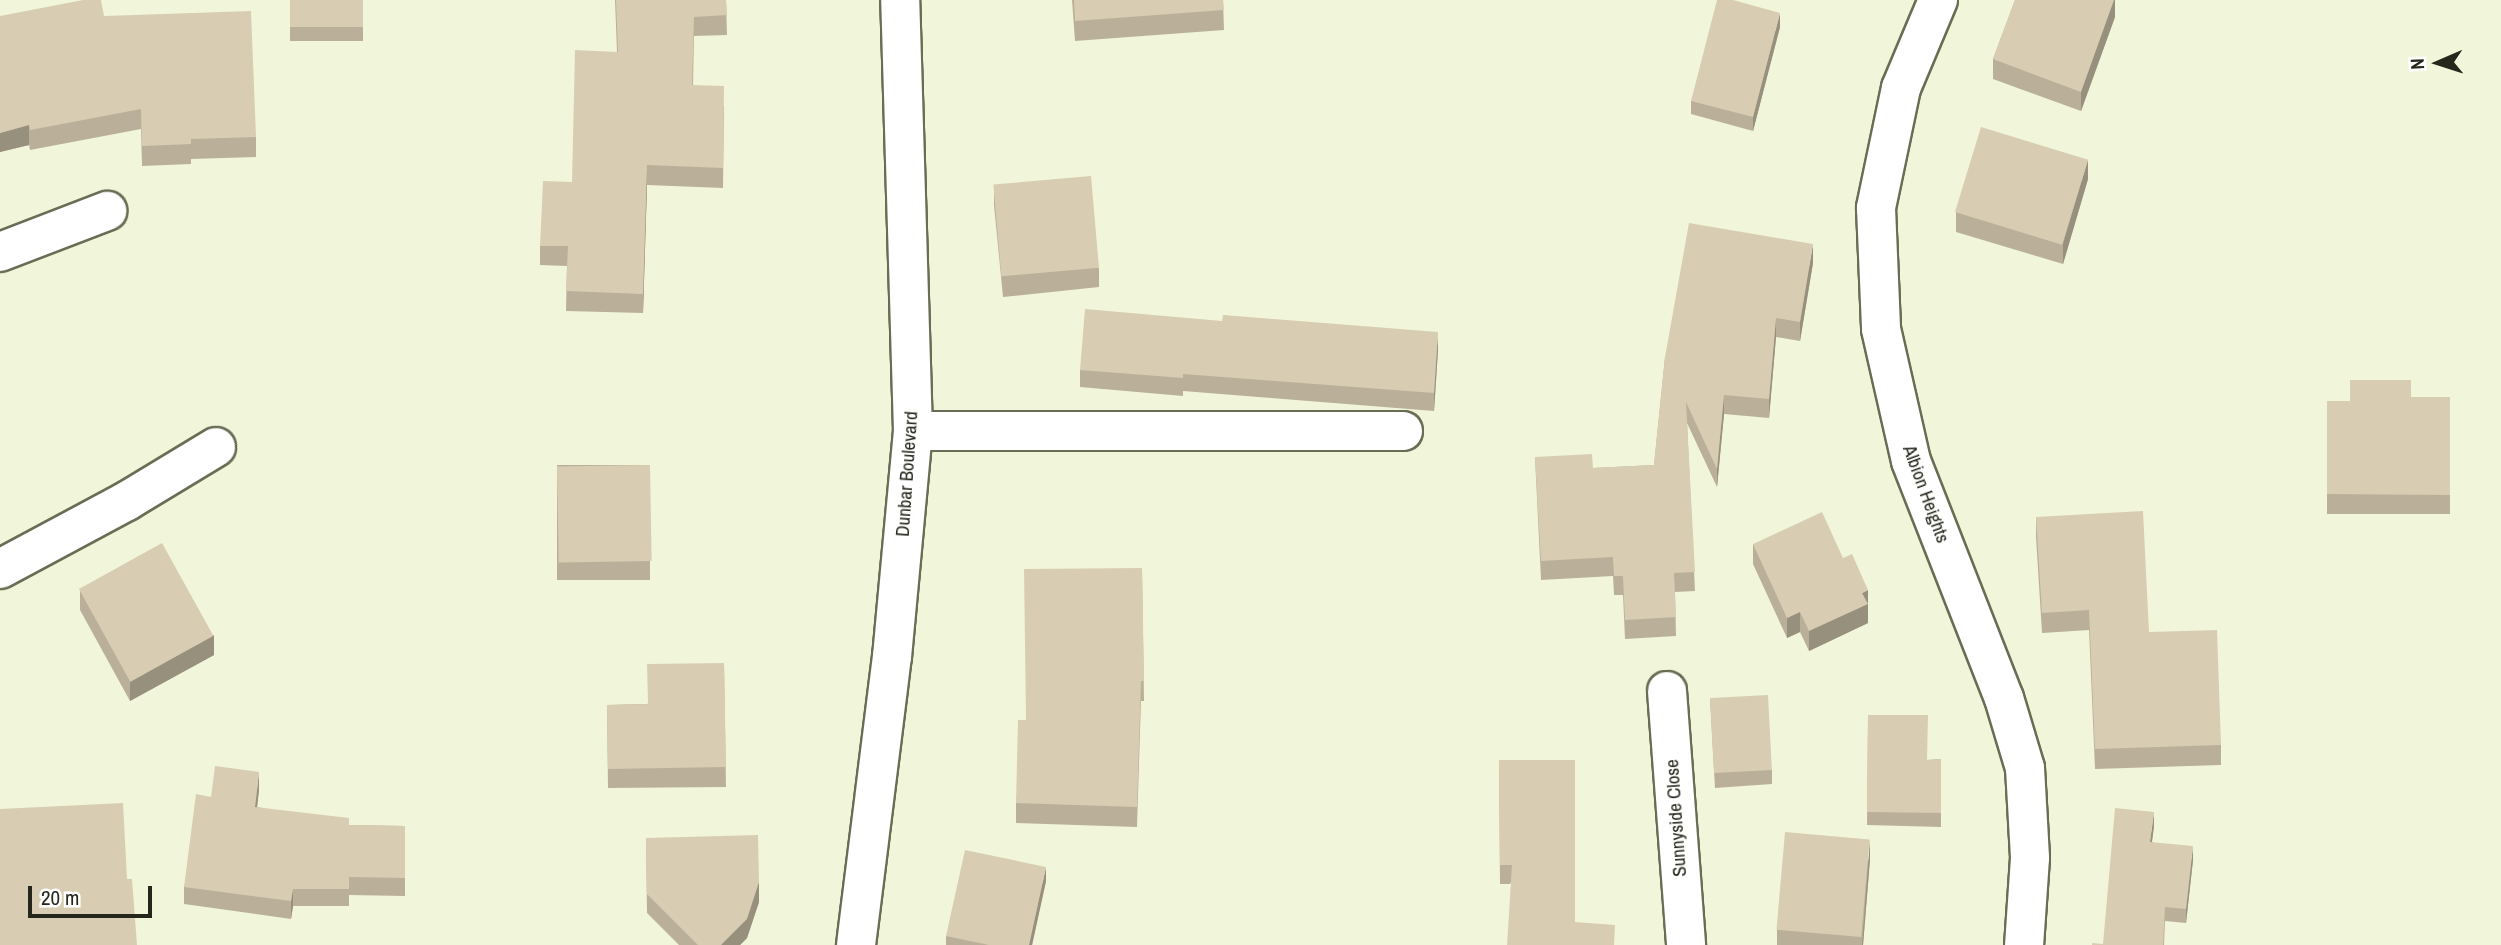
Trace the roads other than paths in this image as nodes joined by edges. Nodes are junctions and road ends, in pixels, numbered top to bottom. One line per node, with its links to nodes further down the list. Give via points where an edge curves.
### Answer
1 (900, 0): 5 (street, Dunbar Boulevard)
2 (1937, 0): 12 (street, Albion Heights, via 1901,88 1875,208 1881,329 1911,461 2004,698 2025,768 2030,858)
3 (107, 211): 4 (street)
4 (0, 252)
5 (913, 431): 6 (street); 10 (street, Dunbar Boulevard, via 892,657)
6 (1403, 431)
7 (216, 447): 8 (street)
8 (0, 569)
9 (1667, 691): 11 (street, Sunnyside Close)
10 (856, 945)
11 (1686, 945)
12 (2024, 945)

